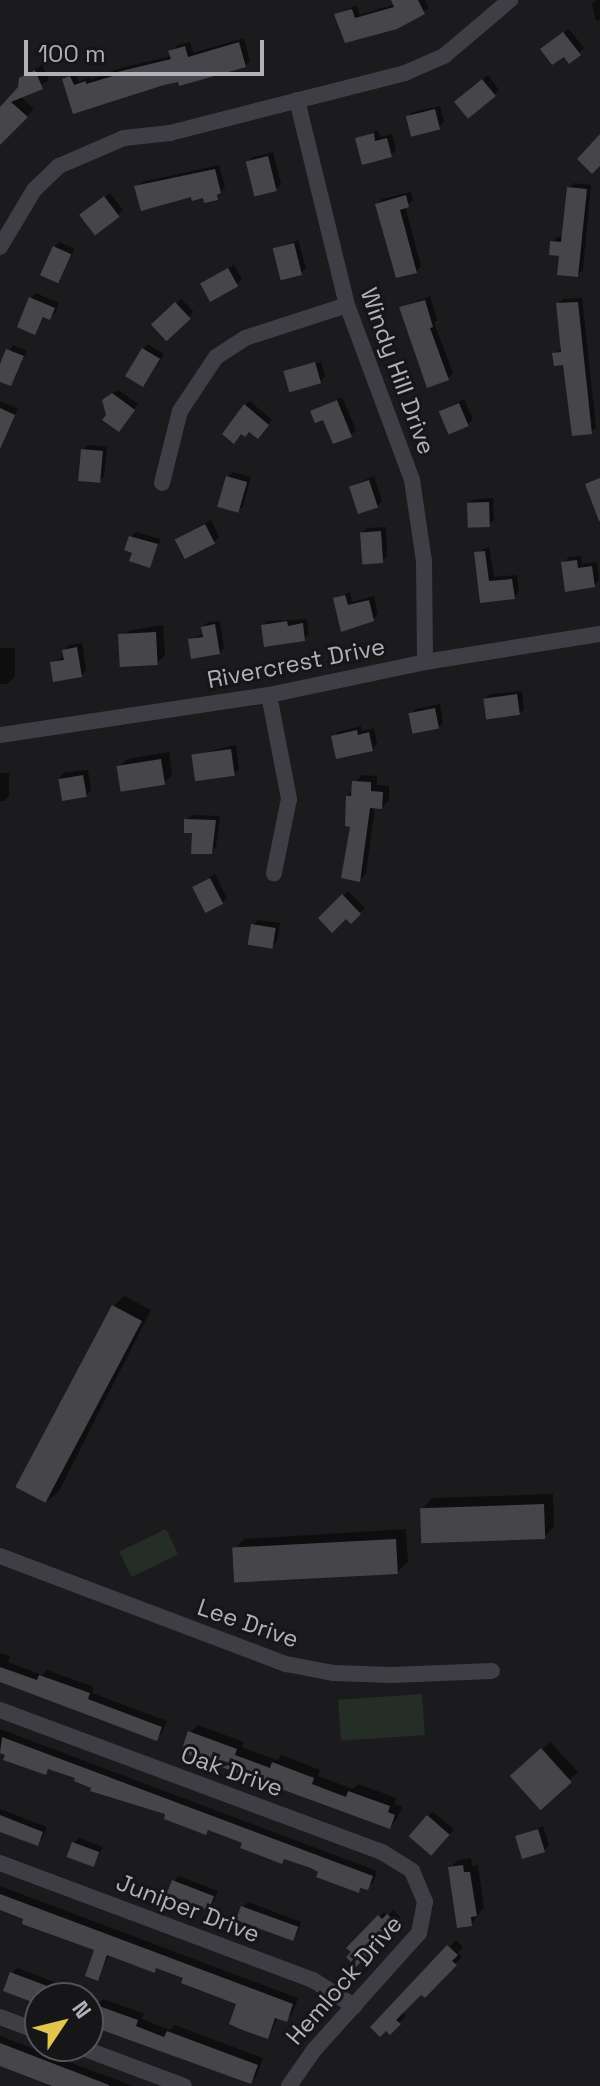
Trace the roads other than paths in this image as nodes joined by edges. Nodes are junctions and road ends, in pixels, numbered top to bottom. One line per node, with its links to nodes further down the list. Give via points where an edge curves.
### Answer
1 (510, 0): 2 (street, via 444,56 405,73)
2 (297, 100): 3 (street, via 170,133 124,138 59,166 34,190); 4 (street, Windy Hill Drive)
3 (0, 247)
4 (347, 305): 5 (street, via 245,338 216,357 180,411); 7 (street, Windy Hill Drive, via 412,480 424,561)
5 (162, 483)
6 (600, 634): 7 (street, Rivercrest Drive)
7 (425, 662): 8 (street, Rivercrest Drive)
8 (269, 695): 9 (street, Rivercrest Drive); 10 (street, via 289,799)
9 (0, 735)
10 (274, 873)
11 (0, 1556): 12 (street, Lee Drive, via 286,1664 391,1675)
12 (492, 1671)
13 (0, 1710): 15 (street, Oak Drive, via 395,1858 412,1871)
14 (0, 1863): 16 (street, Juniper Drive, via 313,1980)
15 (425, 1902): 16 (street, Hemlock Drive, via 424,1921 412,1945)
16 (354, 2006): 21 (street, Hemlock Drive)
17 (0, 2017): 18 (street)
18 (24, 2026)
19 (104, 2056): 20 (street)
20 (184, 2086)
21 (289, 2086)

